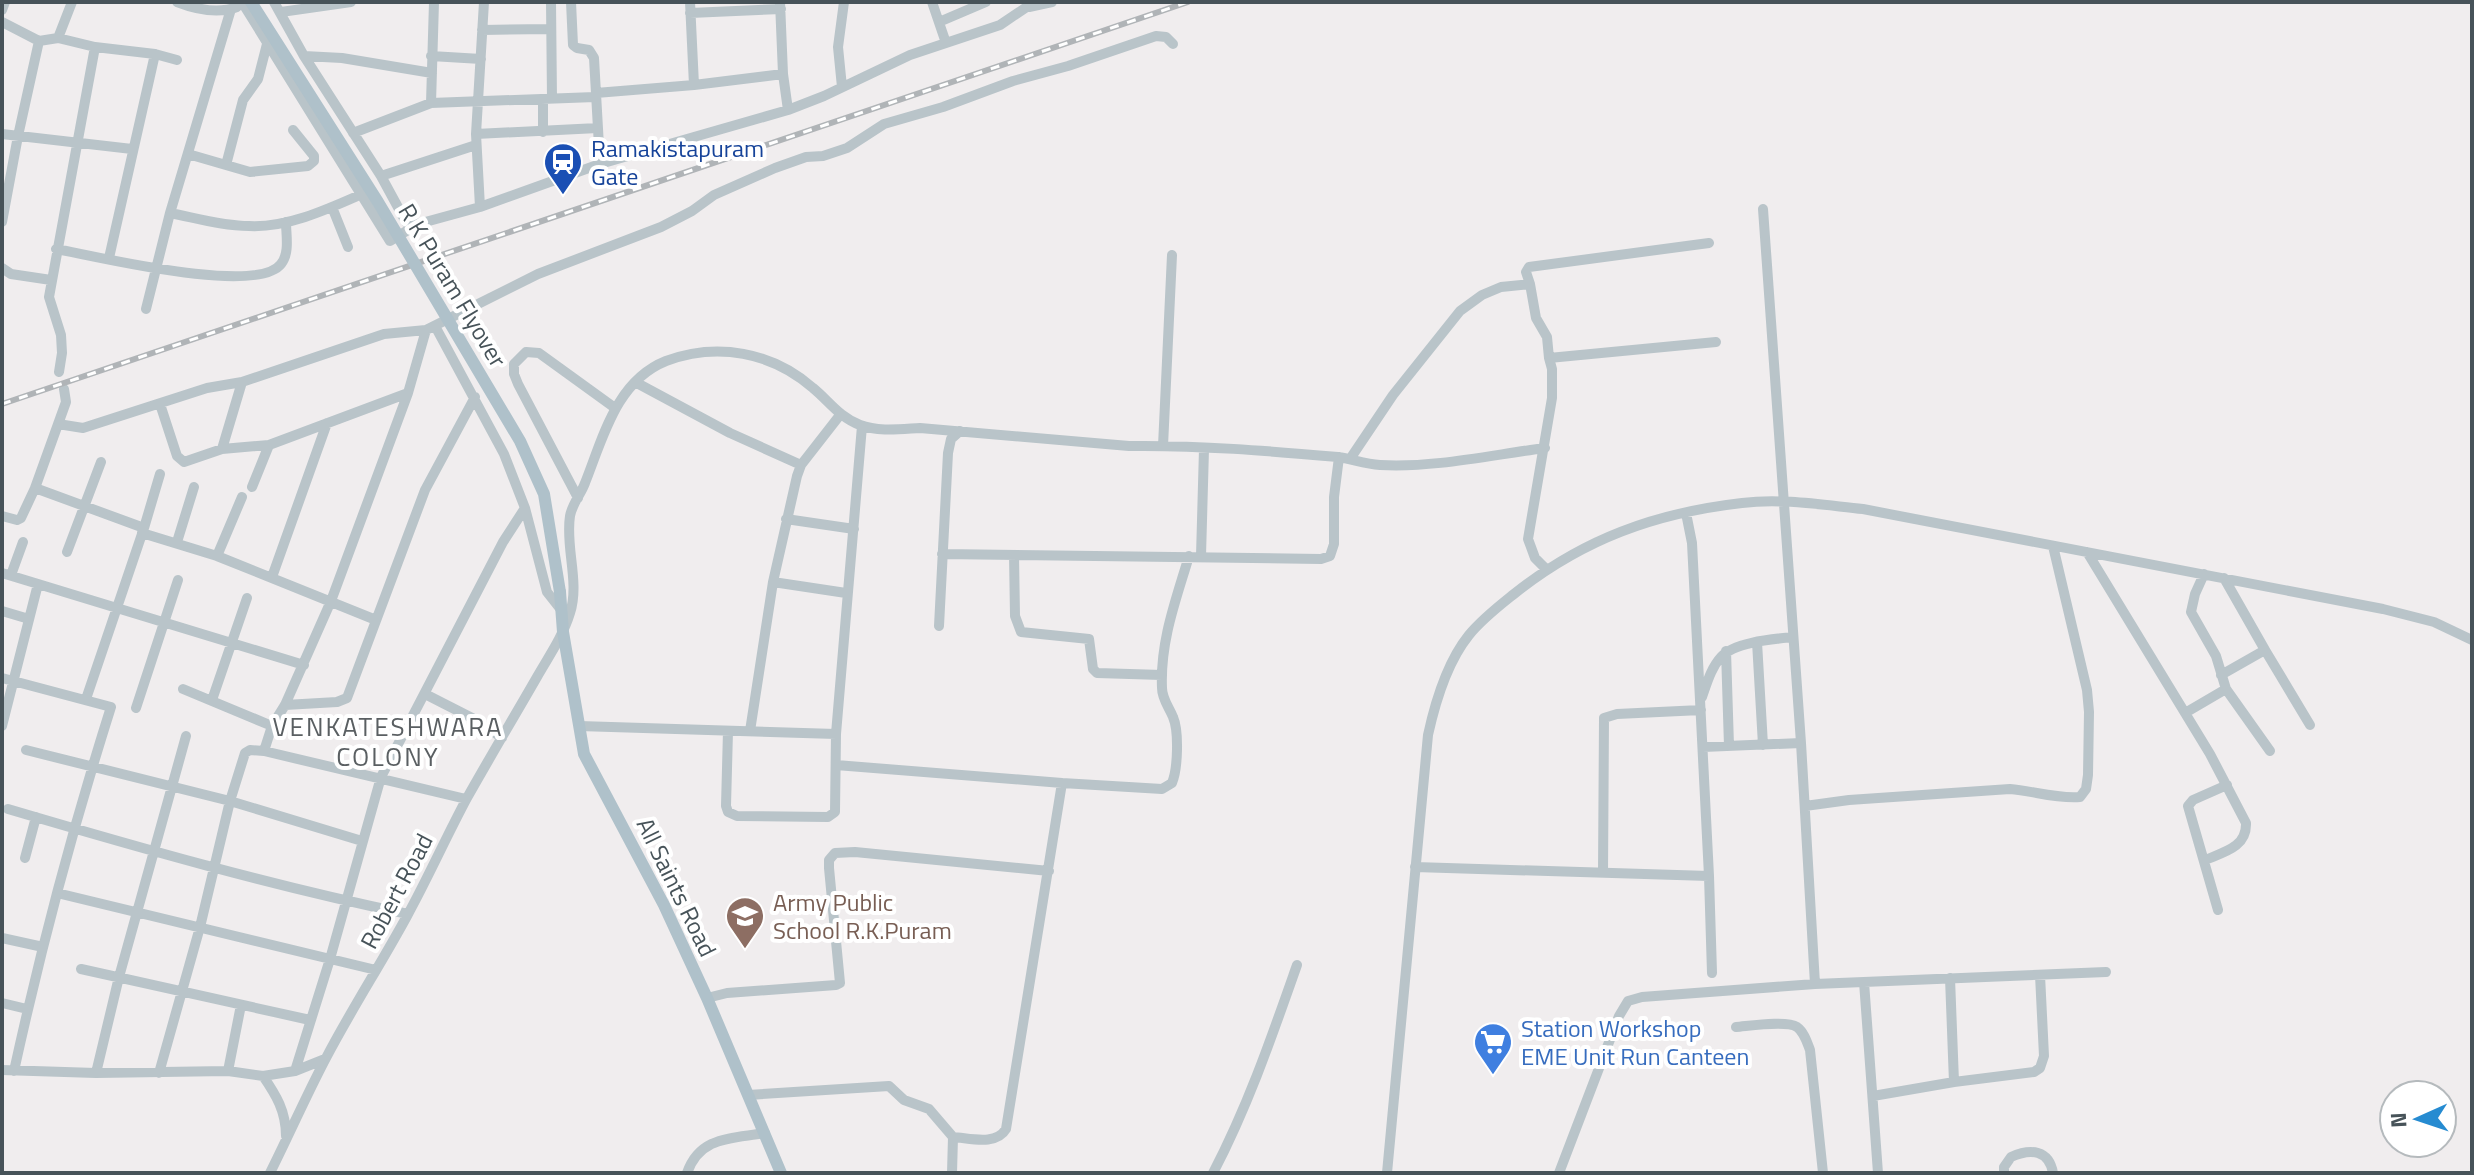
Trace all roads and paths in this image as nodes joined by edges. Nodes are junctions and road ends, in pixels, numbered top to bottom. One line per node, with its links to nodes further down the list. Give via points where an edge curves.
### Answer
1 (5, 2): 19 (street)
2 (72, 2): 25 (street)
3 (177, 2): 18 (street, via 201,10)
4 (274, 2): 20 (street)
5 (351, 2): 20 (street)
6 (434, 2): 33 (street)
7 (484, 2): 24 (street)
8 (551, 2): 23 (street)
9 (571, 2): 40 (street, via 573,45 593,53)
10 (844, 2): 39 (street, via 838,47)
11 (932, 2): 22 (street)
12 (986, 2): 22 (street)
13 (1052, 2): 16 (street)
14 (245, 3): 18 (street); 28 (street); 138 (main road, R K Puram Flyover, bridge, via 370,190 520,441 544,494)
15 (781, 5): 17 (street); 37 (street)
16 (1030, 5): 27 (street, via 1000,25)
17 (690, 7): 38 (street)
18 (231, 9): 54 (street)
19 (2, 10)
20 (281, 12): 32 (street)
21 (2, 22): 26 (street)
22 (939, 22): 27 (street)
23 (551, 29): 24 (street); 41 (street)
24 (482, 30): 34 (street)
25 (58, 38): 26 (street); 30 (street)
26 (39, 41): 50 (street)
27 (946, 43): 39 (street)
28 (267, 44): 56 (street, via 258,79 243,100); 59 (street)
29 (1173, 44): 77 (street, via 1156,36 884,124 847,148 749,179 661,227 538,274)
30 (95, 47): 31 (street); 52 (street)
31 (155, 54): 35 (street); 53 (street)
32 (304, 56): 36 (street); 48 (street)
33 (431, 56): 34 (street); 36 (street)
34 (481, 59): 42 (street)
35 (177, 60)
36 (432, 73): 43 (street)
37 (783, 74): 38 (street); 44 (street)
38 (694, 85): 40 (street)
39 (842, 87): 44 (street)
40 (596, 95): 41 (street); 45 (street)
41 (548, 99): 42 (street); 47 (street)
42 (477, 100): 43 (street); 51 (street)
43 (431, 103): 48 (street)
44 (788, 110): 55 (street)
45 (598, 128): 47 (street); 55 (street)
46 (293, 130): 56 (street, via 314,156 313,164 257,172)
47 (543, 132): 51 (street)
48 (353, 133): 58 (street)
49 (2, 134): 50 (street)
50 (18, 136): 52 (street); 57 (street)
51 (476, 140): 58 (street); 61 (street)
52 (77, 142): 53 (street); 69 (street)
53 (132, 149): 71 (street)
54 (188, 154): 56 (street); 63 (street)
55 (600, 164): 61 (street)
56 (226, 165)
57 (6, 170): 64 (street)
58 (381, 176): 66 (street, via 406,222)
59 (362, 194): 60 (street); 66 (street, via 390,241)
60 (332, 207): 65 (street); 68 (street)
61 (480, 207): 66 (street)
62 (1763, 209): 107 (street)
63 (170, 213): 65 (street, via 252,227); 73 (street)
64 (2, 222)
65 (286, 222): 73 (street, via 286,254 272,272 226,277)
66 (418, 224)
67 (1709, 243): 75 (street, via 1535,265 1526,272)
68 (348, 247)
69 (56, 249): 71 (street); 74 (street)
70 (1172, 255): 94 (street)
71 (109, 258): 73 (street)
72 (2, 268): 74 (street)
73 (156, 269): 76 (street)
74 (51, 280): 80 (street, via 50,305 59,322 62,353)
75 (1530, 284): 79 (street); 98 (street, via 1501,287 1460,311)
76 (146, 309)
77 (430, 328): 81 (street, via 384,334); 84 (street); 85 (street)
78 (1716, 342): 79 (street)
79 (1549, 358): 95 (street, via 1552,398)
80 (59, 372)
81 (242, 382): 86 (street); 96 (street)
82 (635, 382): 87 (street, Robert Road); 88 (street, Robert Road, via 680,357 742,352 767,359 806,382); 100 (street)
83 (64, 389): 90 (street, via 66,402)
84 (408, 393): 89 (street); 135 (street)
85 (475, 397): 109 (street); 140 (street, via 425,490)
86 (160, 404): 90 (street, via 83,428); 96 (street, via 179,460)
87 (615, 408): 106 (street, Robert Road); 106 (street, via 539,353 526,352 514,364 518,384)
88 (840, 415): 91 (street, Robert Road); 100 (street)
89 (327, 423): 93 (street); 128 (street)
90 (58, 424): 104 (street)
91 (862, 426): 92 (street); 113 (street)
92 (960, 431): 94 (street); 120 (street, via 951,439 948,453)
93 (269, 445): 96 (street); 103 (street)
94 (1163, 446): 97 (street)
95 (1545, 448): 98 (street, via 1409,465); 125 (street, via 1528,539)
96 (222, 449)
97 (1204, 449): 98 (street); 124 (street)
98 (1344, 458): 124 (street, via 1334,497 1330,556)
99 (101, 462): 108 (street)
100 (801, 465): 112 (street)
101 (160, 474): 114 (street)
102 (194, 487): 116 (street)
103 (252, 487)
104 (35, 488): 108 (street); 111 (street, via 21,518)
105 (242, 497): 122 (street)
106 (578, 498): 143 (street, Robert Road, via 570,517 573,601)
107 (1784, 503): 110 (street, via 1744,502); 117 (street, via 1863,509); 144 (street)
108 (84, 506): 114 (street); 118 (street)
109 (525, 508): 138 (street, via 547,592); 156 (street)
110 (1686, 513): 125 (street, via 1626,528); 160 (street)
111 (2, 516)
112 (786, 519): 113 (street); 131 (street)
113 (854, 529): 133 (street)
114 (143, 530): 116 (street); 136 (street)
115 (23, 542): 126 (street)
116 (177, 542): 122 (street)
117 (2053, 546): 119 (street); 187 (street, via 2087,690 2088,775 2080,797 2010,789)
118 (67, 552)
119 (2087, 552): 127 (street); 162 (street)
120 (942, 554): 121 (street); 142 (street)
121 (1014, 555): 123 (street); 151 (street, via 1015,616 1021,632 1089,639 1097,673)
122 (217, 556): 128 (street)
123 (1189, 556): 124 (street); 151 (street, via 1169,617)
124 (1201, 556)
125 (1546, 569): 196 (street, via 1468,636 1437,696)
126 (7, 574): 132 (street)
127 (2204, 574): 129 (street); 152 (street, via 2191,612)
128 (272, 577): 135 (street)
129 (2224, 578): 145 (street, via 2411,616); 148 (street)
130 (178, 580): 141 (street)
131 (773, 582): 133 (street); 168 (street)
132 (38, 584): 136 (street); 139 (street)
133 (846, 593): 169 (street)
134 (247, 598): 147 (street)
135 (331, 601): 140 (street); 150 (street)
136 (118, 609): 141 (street); 157 (street)
137 (2, 611): 139 (street)
138 (563, 612): 143 (main road, All Saints Road)
139 (29, 619): 153 (street)
140 (376, 620): 159 (street, via 347,698)
141 (165, 623): 147 (street); 161 (street)
142 (939, 626)
143 (563, 632): 166 (main road, All Saints Road); 171 (street, Robert Road)
144 (1793, 637): 146 (street); 172 (street)
145 (2472, 640)
146 (1757, 642): 149 (street); 173 (street)
147 (231, 643): 150 (street); 158 (street)
148 (2265, 650): 152 (street); 163 (street)
149 (1726, 651): 160 (street); 174 (street)
150 (304, 665): 159 (street)
151 (1162, 675): 182 (street, via 1162,692 1174,720 1177,772 1172,783 1162,789)
152 (2221, 675): 155 (street)
153 (8, 679): 157 (street); 164 (street)
154 (183, 689): 158 (street)
155 (2226, 689): 162 (street); 178 (street)
156 (425, 694): 171 (street); 181 (street)
157 (86, 699): 180 (street, via 111,707)
158 (212, 700): 165 (street)
159 (285, 705): 165 (street)
160 (1700, 706): 175 (street); 198 (street, via 1604,718)
161 (136, 708)
162 (2185, 713): 183 (street)
163 (2310, 725)
164 (2, 726)
165 (272, 726): 177 (street)
166 (579, 726): 167 (street); 220 (main road, All Saints Road, via 584,754)
167 (728, 731): 168 (street); 179 (street, via 726,806 732,815 828,817 836,806)
168 (750, 731): 169 (street)
169 (836, 734): 179 (street)
170 (186, 736): 184 (street)
171 (502, 738): 185 (street, Robert Road)
172 (1801, 743): 173 (street); 187 (street)
173 (1763, 745): 174 (street)
174 (1729, 746): 175 (street)
175 (1703, 747): 199 (street)
176 (26, 750): 180 (street)
177 (264, 751): 181 (street); 186 (street, via 245,753)
178 (2270, 751)
179 (836, 765): 182 (street)
180 (92, 767): 184 (street); 190 (street)
181 (381, 777): 185 (street); 191 (street)
182 (1062, 783): 197 (street)
183 (2227, 785): 194 (street, via 2188,806); 194 (street, via 2246,832 2235,847)
184 (171, 788): 186 (street); 192 (street)
185 (466, 799): 204 (street, Robert Road)
186 (230, 801): 191 (street); 195 (street)
187 (1805, 806): 218 (street)
188 (8, 809): 189 (street)
189 (36, 817): 190 (street); 193 (street)
190 (74, 829): 192 (street); 200 (street)
191 (362, 841): 201 (street)
192 (153, 850): 195 (street); 203 (street)
193 (25, 858)
194 (2205, 860): 202 (street)
195 (215, 867): 201 (street); 205 (street)
196 (1415, 867): 198 (street); 244 (street)
197 (1049, 871): 220 (street, via 835,853 829,868 840,983); 237 (street, via 1006,1129 995,1138)
198 (1603, 873): 199 (street)
199 (1709, 876): 213 (street)
200 (57, 893): 203 (street); 207 (street)
201 (345, 901): 204 (street); 208 (street)
202 (2218, 910)
203 (136, 914): 205 (street); 215 (street)
204 (408, 914): 211 (street, Robert Road)
205 (200, 927): 208 (street); 219 (street)
206 (2, 938): 207 (street)
207 (43, 947): 223 (street)
208 (330, 959): 211 (street); 224 (street)
209 (1297, 965): 243 (street, via 1257,1075)
210 (81, 969): 215 (street)
211 (376, 970): 226 (street, Robert Road)
212 (2106, 972): 214 (street)
213 (1712, 973)
214 (2040, 975): 216 (street); 233 (street, via 2040,1068)
215 (119, 977): 219 (street); 230 (street)
216 (1950, 978): 217 (street); 233 (street)
217 (1864, 982): 218 (street); 235 (street)
218 (1815, 984): 245 (street, via 1628,1001)
219 (183, 993): 222 (street); 231 (street)
220 (707, 998): 234 (main road, All Saints Road)
221 (2, 1003): 223 (street)
222 (241, 1005): 224 (street); 228 (street)
223 (27, 1009): 227 (street)
224 (310, 1020): 229 (street)
225 (1736, 1027): 246 (street, via 1788,1024 1804,1035)
226 (325, 1059): 229 (street); 238 (street, Robert Road)
227 (8, 1070): 230 (street)
228 (228, 1071): 231 (street); 232 (street)
229 (295, 1071): 232 (street)
230 (96, 1073): 231 (street)
231 (159, 1073)
232 (263, 1076): 238 (street, via 280,1102)
233 (1954, 1082): 235 (street)
234 (748, 1095): 236 (main road, All Saints Road); 237 (street, via 889,1086 904,1100 929,1109)
235 (1873, 1096): 247 (street)
236 (765, 1133): 240 (street, via 701,1149); 241 (main road, All Saints Road)
237 (953, 1137): 242 (street)
238 (286, 1142): 239 (street, Robert Road)
239 (270, 1173)
240 (687, 1173)
241 (781, 1173)
242 (952, 1173)
243 (1213, 1173)
244 (1387, 1173)
245 (1559, 1173)
246 (1823, 1173)
247 (1878, 1173)
248 (2004, 1173): 249 (street, via 2011,1157 2031,1153 2045,1155)
249 (2053, 1173)

